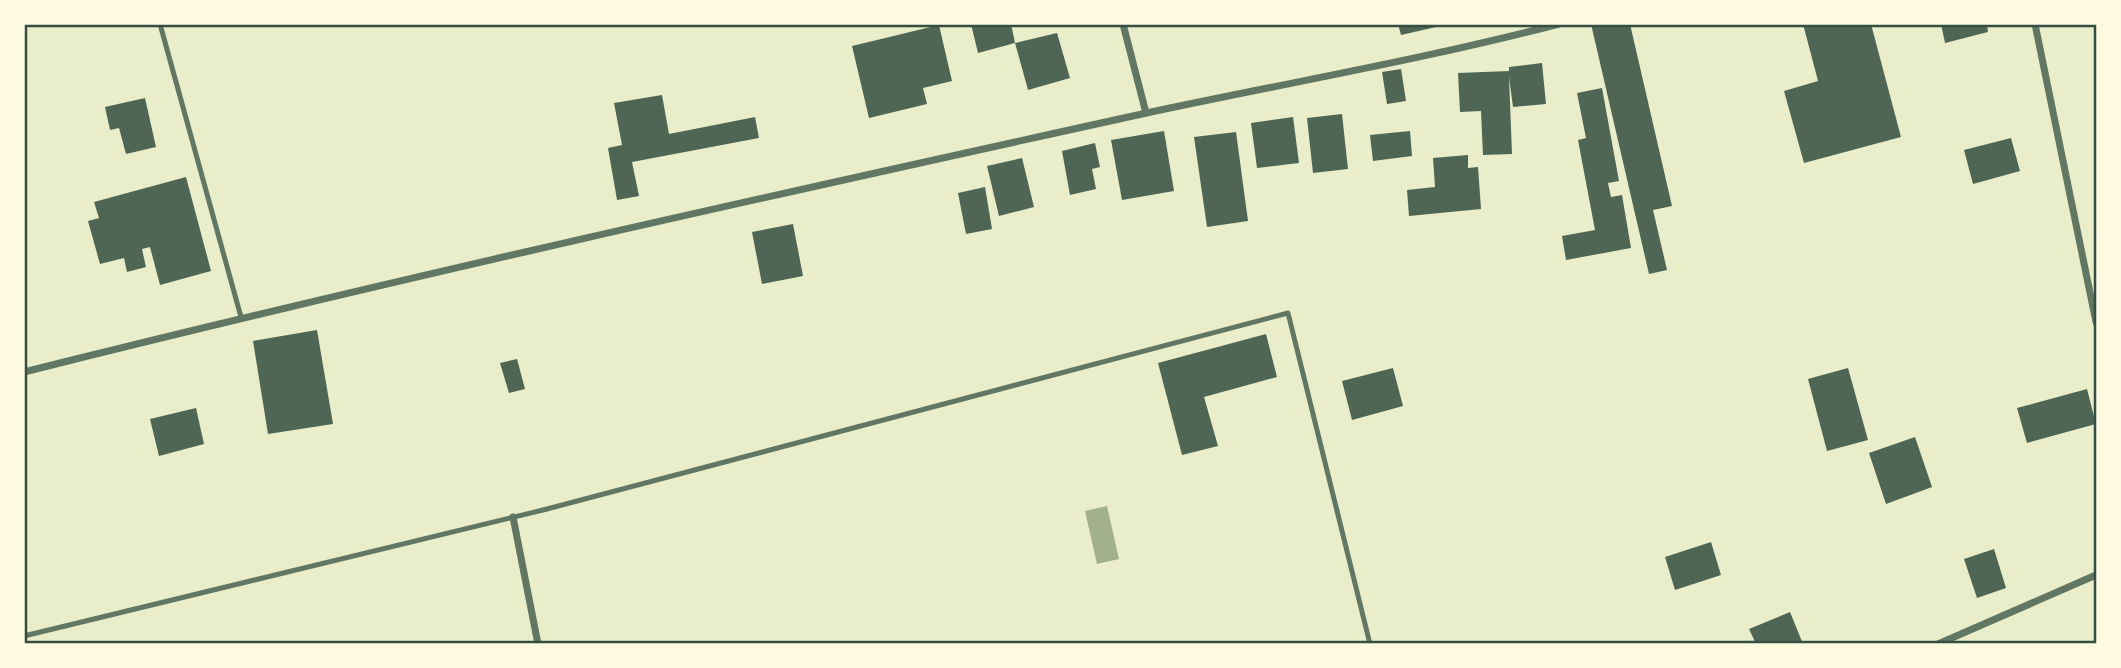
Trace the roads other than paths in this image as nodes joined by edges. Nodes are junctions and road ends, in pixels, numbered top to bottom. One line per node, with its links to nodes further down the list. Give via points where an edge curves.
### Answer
1 (160, 24): 6 (lane)
2 (1123, 24): 5 (street)
3 (1559, 24): 5 (street, via 1468,48)
4 (2035, 24): 7 (street)
5 (1146, 113): 6 (street)
6 (241, 317): 8 (street)
7 (2096, 323)
8 (24, 372)
9 (513, 517): 11 (lane); 12 (street); 13 (lane, via 1288,313)
10 (2096, 575): 14 (street)
11 (24, 636)
12 (538, 643)
13 (1370, 643)
14 (1938, 643)

